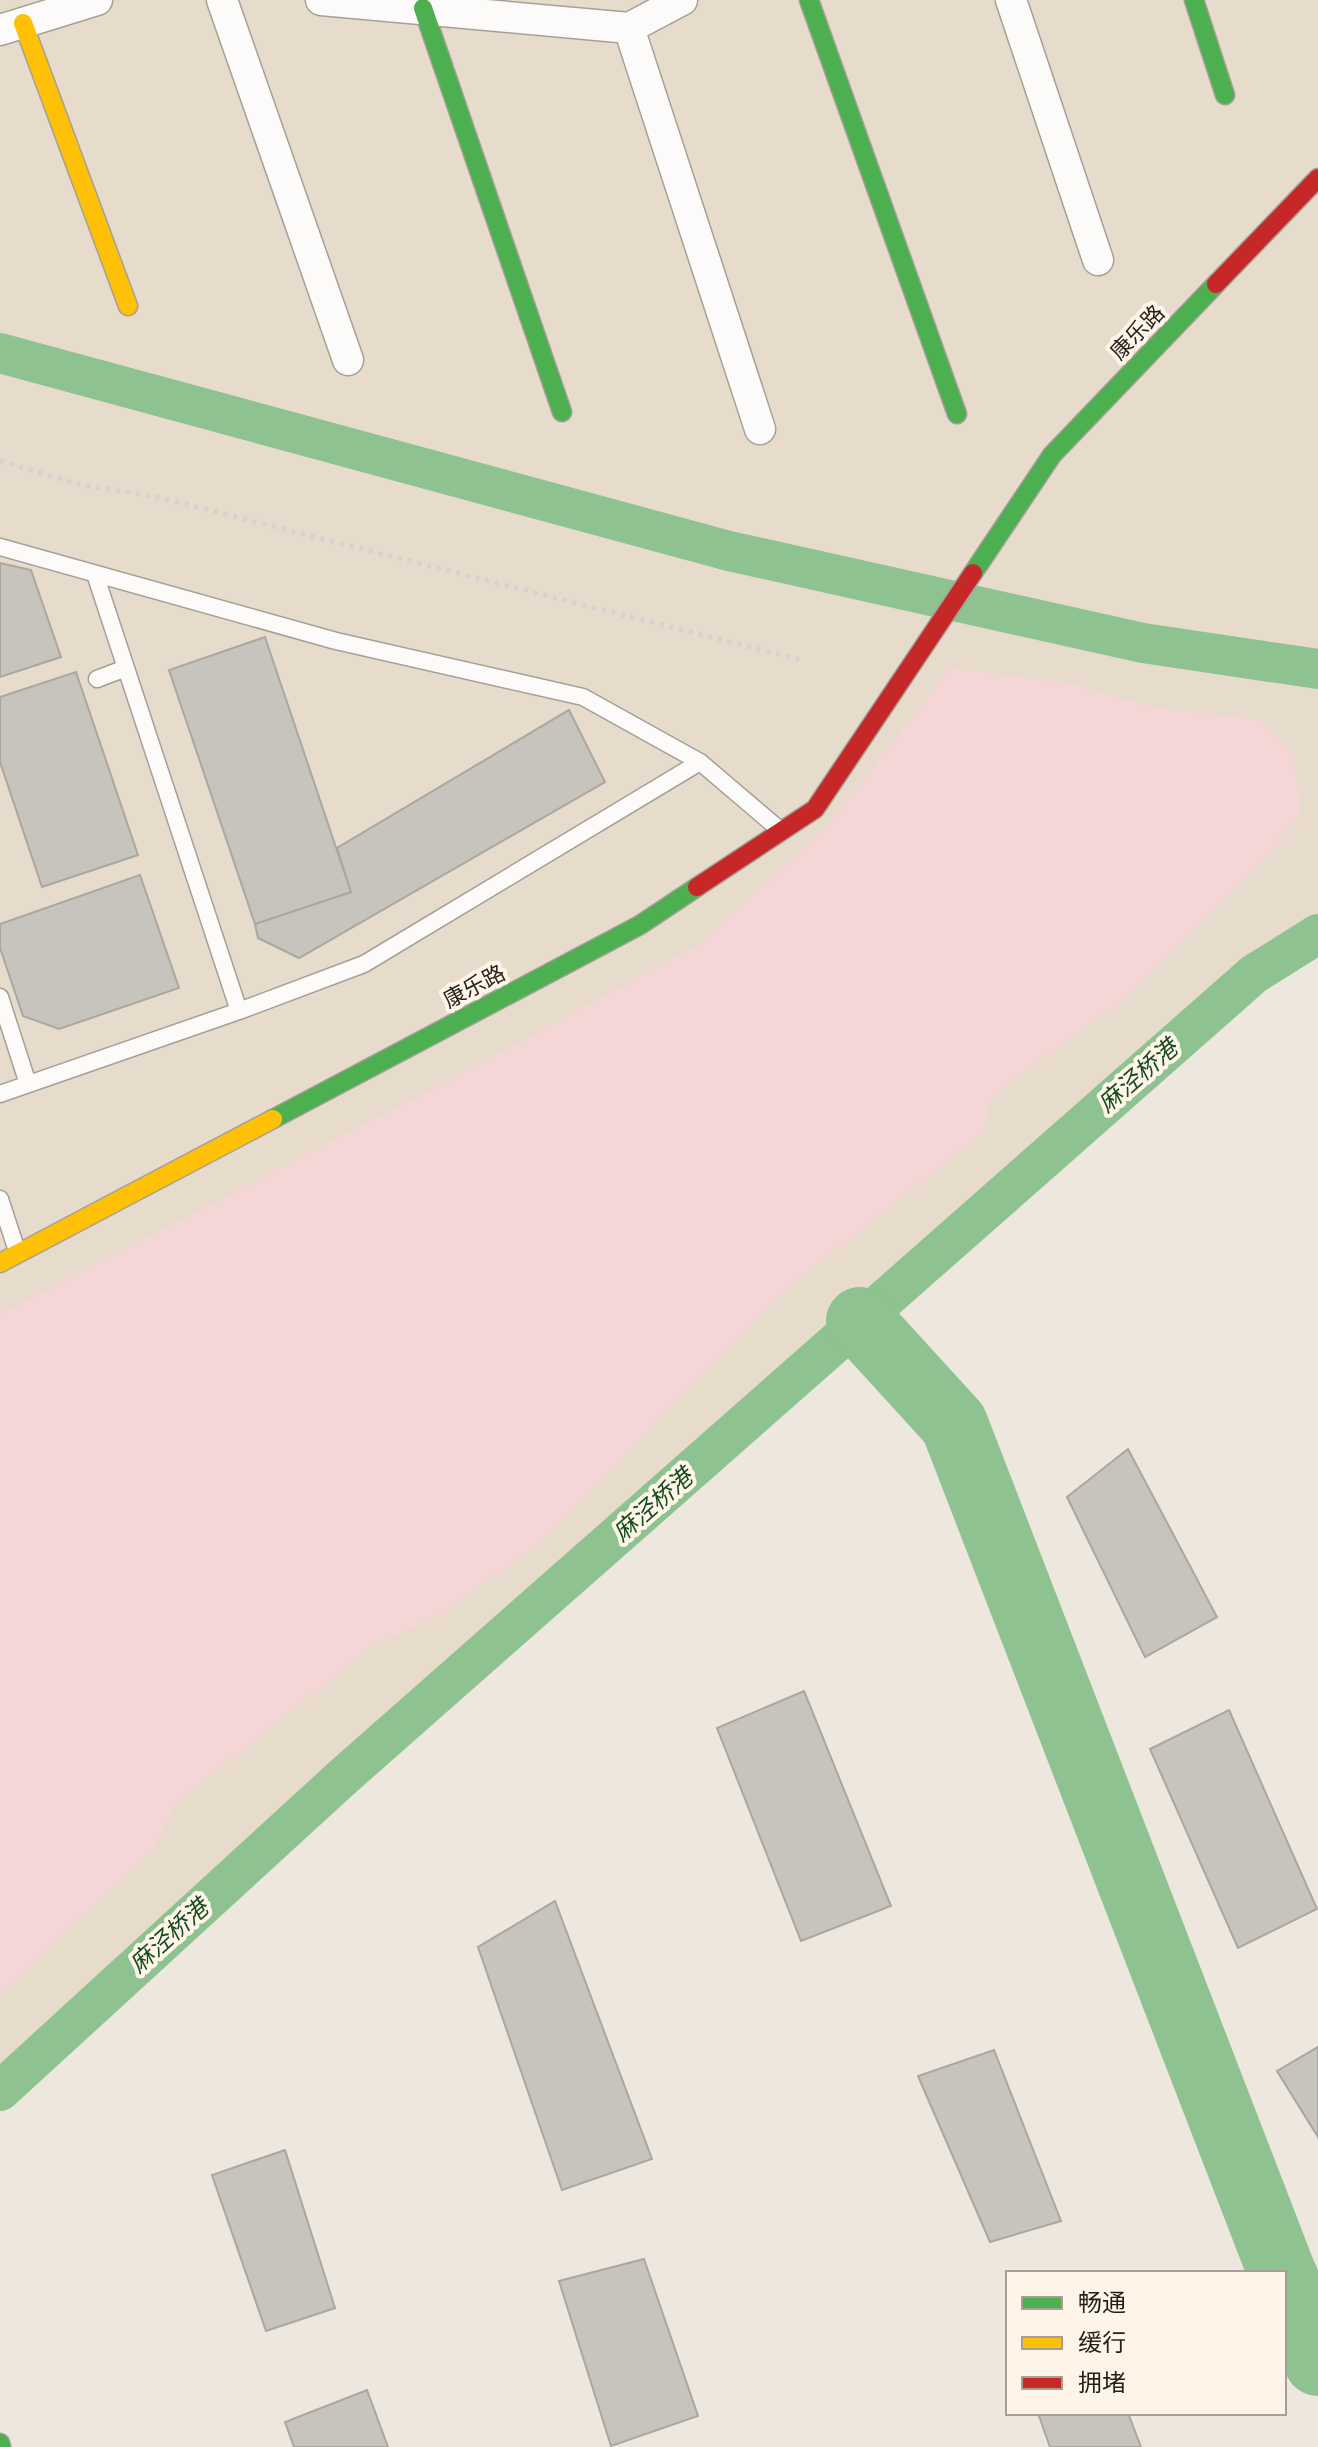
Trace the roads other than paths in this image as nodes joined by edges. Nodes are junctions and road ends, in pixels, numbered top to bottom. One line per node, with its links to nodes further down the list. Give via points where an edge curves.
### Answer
1 (97, 0): 9 (street)
2 (222, 0): 15 (street)
3 (321, 0): 8 (street)
4 (682, 0): 10 (street)
5 (809, 0): 17 (street)
6 (1011, 0): 13 (street)
7 (1194, 0): 11 (street)
8 (423, 8): 10 (street); 16 (street)
9 (12, 27): 14 (street)
10 (629, 28): 18 (street)
11 (1225, 95)
12 (1318, 178): 24 (street, 康乐路, via 1052,455 815,809)
13 (1098, 260)
14 (128, 306)
15 (348, 360)
16 (562, 412)
17 (957, 414)
18 (760, 429)
19 (0, 547): 20 (lane)
20 (95, 574): 21 (lane); 23 (lane, via 336,641 583,697)
21 (126, 668): 22 (lane); 26 (lane)
22 (97, 679)
23 (700, 762): 24 (lane); 26 (lane, via 364,964)
24 (781, 831): 30 (street, 康乐路, via 640,925)
25 (0, 997): 27 (lane)
26 (239, 1011): 27 (lane)
27 (28, 1084): 28 (lane)
28 (0, 1094)
29 (0, 1199): 30 (lane)
30 (18, 1254): 31 (street, 康乐路)
31 (0, 1263)

